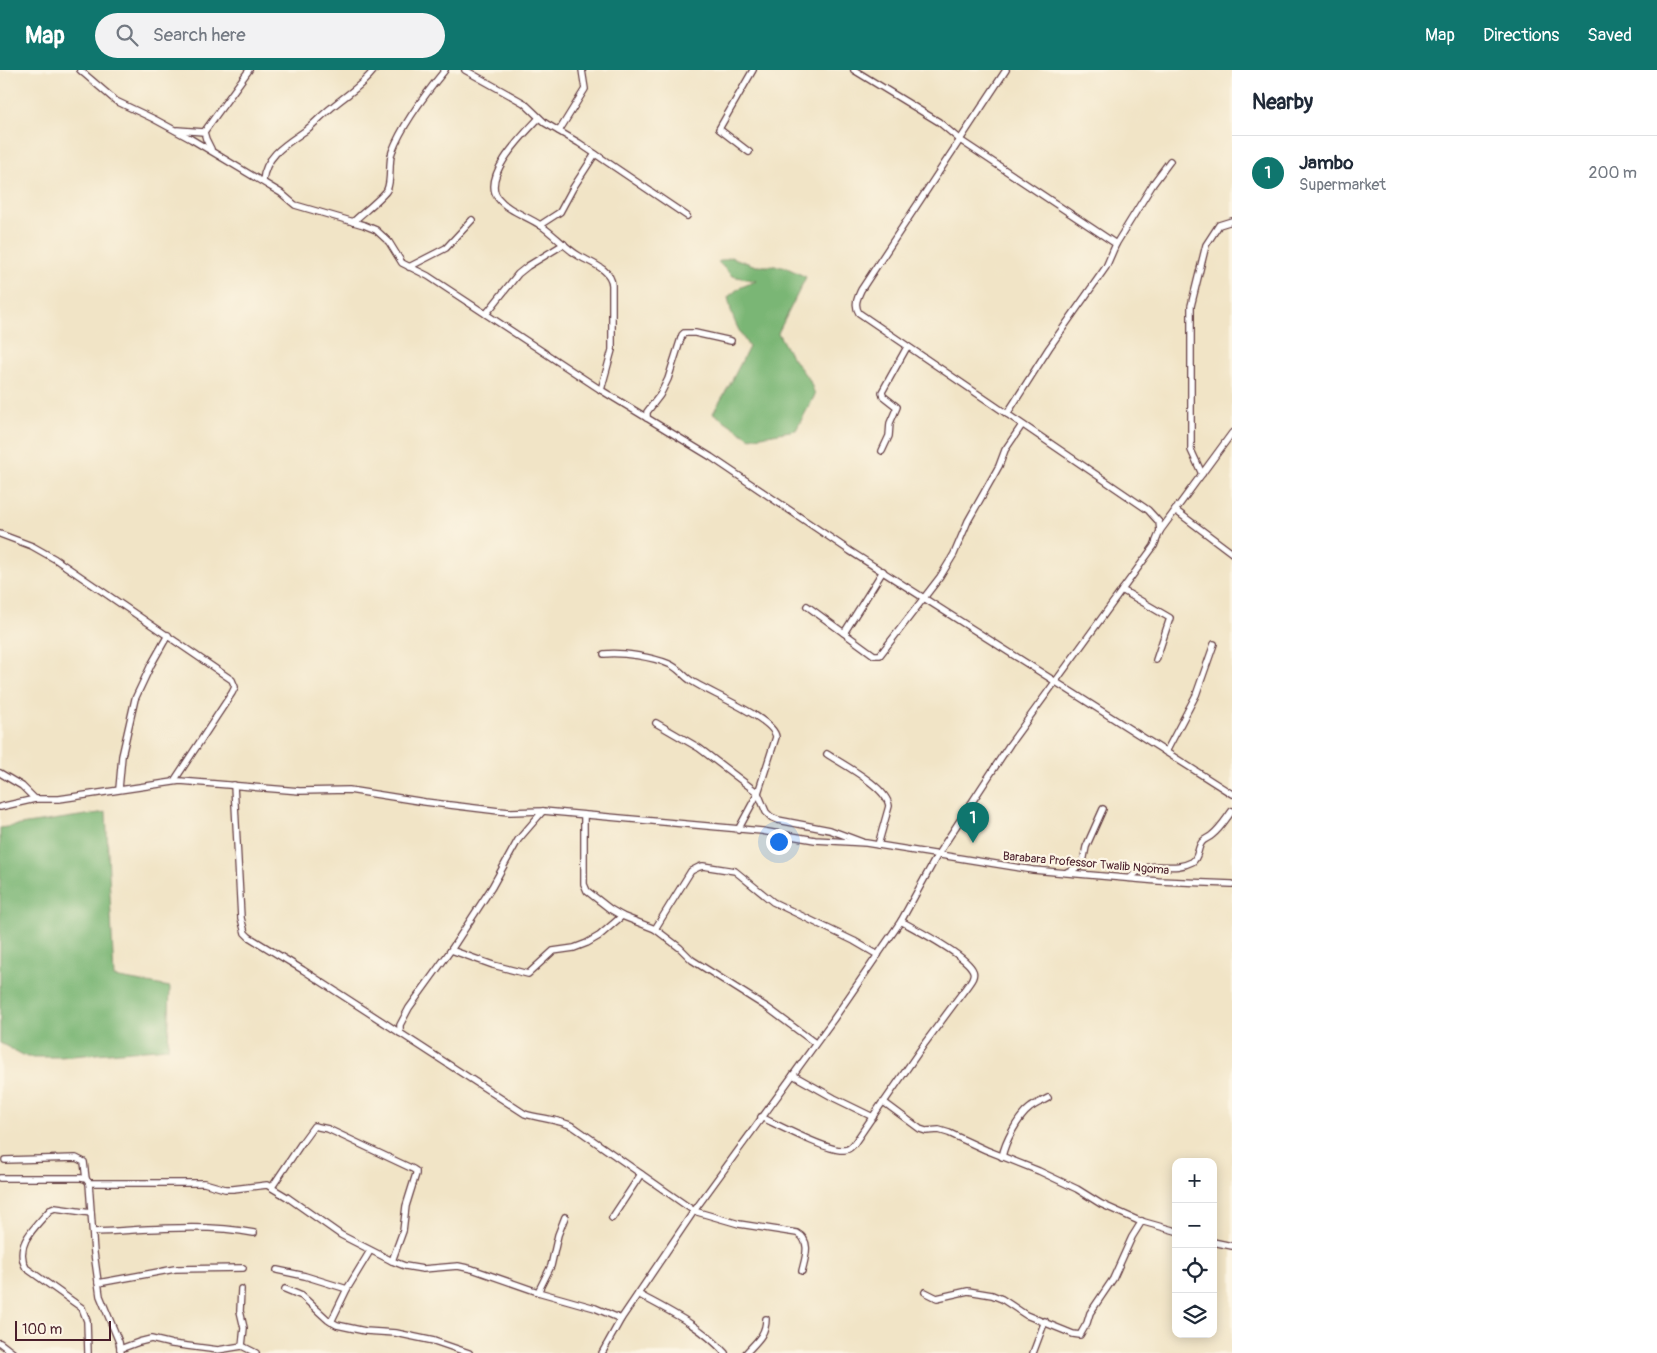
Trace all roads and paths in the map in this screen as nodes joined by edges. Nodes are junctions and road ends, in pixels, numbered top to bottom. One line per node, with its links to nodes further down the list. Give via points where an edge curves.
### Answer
1 (80, 70): 11 (street, via 116,101)
2 (248, 70): 13 (street)
3 (374, 70): 19 (street, via 350,95 285,144 265,168)
4 (445, 70): 23 (street, via 425,96 396,145 386,191)
5 (465, 70): 10 (street, via 524,103)
6 (582, 70): 12 (street, via 586,89)
7 (753, 70): 15 (street, via 719,129)
8 (854, 70): 14 (street, via 939,122)
9 (1006, 70): 14 (street)
10 (539, 118): 12 (street); 24 (street, via 499,167 493,187 499,199)
11 (171, 129): 13 (street); 16 (street)
12 (559, 131): 17 (street)
13 (204, 132): 16 (street)
14 (960, 140): 26 (street); 30 (street, via 856,300 859,314)
15 (749, 152)
16 (214, 153): 19 (street)
17 (595, 154): 20 (street); 24 (street, via 560,212)
18 (1170, 161): 26 (street)
19 (263, 182): 23 (street, via 298,207)
20 (687, 216)
21 (472, 220): 27 (street, via 446,248)
22 (1232, 221): 37 (street, via 1219,225 1206,245 1191,306 1191,450)
23 (353, 222): 27 (street, via 382,235)
24 (540, 225): 25 (street)
25 (564, 244): 28 (street, via 518,274); 31 (street, via 604,270 612,280 612,350)
26 (1116, 244): 32 (street, via 1106,267)
27 (409, 267): 28 (street)
28 (486, 314): 31 (street)
29 (731, 340): 33 (street, via 684,333 664,388 647,412)
30 (907, 347): 32 (street); 36 (street, via 882,392 897,407)
31 (601, 390): 33 (street)
32 (1008, 414): 34 (street)
33 (647, 418): 42 (street)
34 (1022, 424): 39 (street, via 1148,510 1159,522); 44 (street, via 1005,450 954,554)
35 (1232, 433): 37 (street)
36 (882, 451)
37 (1202, 474): 38 (street)
38 (1175, 510): 39 (street); 41 (street)
39 (1160, 531): 43 (street, via 1154,546)
40 (0, 534): 47 (street, via 55,559)
41 (1232, 553)
42 (883, 571): 44 (street); 46 (street)
43 (1122, 590): 50 (street, via 1170,618); 51 (street)
44 (924, 597): 46 (street, via 880,655 874,655); 51 (street)
45 (806, 606): 46 (street)
46 (844, 633)
47 (168, 635): 56 (street, via 224,673 235,687); 58 (street, via 135,699 122,756)
48 (1214, 644): 53 (street, via 1196,695)
49 (604, 654): 59 (street, via 670,664 691,681 767,723 776,737)
50 (1156, 660)
51 (1055, 682): 53 (street); 70 (street)
52 (656, 723): 59 (street, via 699,748)
53 (1166, 752): 60 (street)
54 (827, 754): 69 (street, via 876,787 889,802)
55 (0, 774): 61 (street, via 22,786)
56 (174, 781): 57 (street, Barabara Professor Twalib Ngoma); 58 (street, Barabara Professor Twalib Ngoma)
57 (234, 785): 64 (street, Barabara Professor Twalib Ngoma, via 300,791 349,790 499,811); 79 (street, via 240,918 245,933)
58 (119, 789): 61 (street, Barabara Professor Twalib Ngoma, via 59,799)
59 (758, 793): 67 (street); 68 (street, via 771,817 830,830)
60 (1232, 794)
61 (35, 799): 62 (street, Barabara Professor Twalib Ngoma)
62 (0, 807)
63 (1103, 809): 71 (street, via 1086,847 1084,862)
64 (543, 811): 66 (street, Barabara Professor Twalib Ngoma); 77 (street, via 518,840)
65 (1232, 811): 72 (street, via 1212,835 1202,841 1193,861 1180,866 1148,866)
66 (584, 815): 67 (street, Barabara Professor Twalib Ngoma); 74 (street, via 585,887)
67 (738, 830): 68 (street, Barabara Professor Twalib Ngoma)
68 (866, 844): 69 (street, Barabara Professor Twalib Ngoma)
69 (878, 845): 70 (street, Barabara Professor Twalib Ngoma)
70 (938, 854): 71 (street, Barabara Professor Twalib Ngoma); 75 (street)
71 (1065, 873): 72 (street, Barabara Professor Twalib Ngoma)
72 (1130, 878): 73 (street, Barabara Professor Twalib Ngoma)
73 (1232, 884)
74 (622, 916): 76 (street); 77 (street, via 587,943 553,951 528,974)
75 (901, 921): 78 (street); 83 (street, via 961,958 974,972)
76 (655, 928): 78 (street, via 690,871 703,866 735,871 773,902 854,940); 80 (street, via 692,960 768,1008)
77 (451, 950): 79 (street, via 402,1019)
78 (878, 955): 80 (street)
79 (400, 1033): 88 (street, via 525,1114 574,1127)
80 (815, 1044): 81 (street)
81 (793, 1074): 84 (street); 85 (street)
82 (1048, 1098): 86 (street, via 1030,1107 1022,1117 1007,1140)
83 (884, 1102): 85 (street); 86 (street, via 920,1129 949,1132)
84 (761, 1117): 85 (street, via 823,1145 844,1150 854,1144); 92 (street)
85 (873, 1117)
86 (1002, 1157): 96 (street, via 1039,1171)
87 (5, 1160): 90 (street, via 76,1158 84,1162)
88 (640, 1174): 92 (street); 95 (street)
89 (0, 1178): 90 (street, via 81,1178)
90 (88, 1181): 91 (street, via 204,1183 233,1189); 93 (street)
91 (272, 1186): 102 (street, via 341,1235); 103 (street, via 314,1126 328,1129 413,1169 416,1174 406,1206 403,1231)
92 (694, 1211): 106 (street, via 730,1222 797,1233 806,1240 807,1246); 113 (street)
93 (91, 1213): 98 (street); 122 (street, via 50,1210 28,1236 21,1252 26,1268 82,1308 87,1321)
94 (565, 1218): 111 (street, via 551,1266)
95 (612, 1218)
96 (1142, 1221): 97 (street); 117 (street, via 1113,1279 1090,1313 1083,1332 1073,1334)
97 (1172, 1230)
98 (93, 1232): 99 (street, via 169,1228); 107 (street)
99 (254, 1233)
100 (1217, 1243): 101 (street)
101 (1232, 1246)
102 (370, 1251): 103 (street); 110 (street)
103 (392, 1261): 111 (street, via 423,1269 458,1266)
104 (243, 1268): 107 (street, via 175,1269)
105 (277, 1270): 110 (street)
106 (802, 1271)
107 (98, 1283): 120 (street)
108 (241, 1288): 119 (street)
109 (285, 1288): 116 (street, via 302,1296)
110 (347, 1289): 116 (street)
111 (538, 1292): 114 (street)
112 (925, 1292): 117 (street, via 937,1298 977,1291 1002,1299)
113 (638, 1294): 114 (street); 126 (street, via 702,1331)
114 (621, 1319): 125 (street)
115 (766, 1319): 127 (street, via 765,1331)
116 (331, 1322): 124 (street, via 344,1327 396,1333)
117 (1044, 1322): 128 (street)
118 (0, 1343): 121 (street)
119 (242, 1346): 120 (street, via 218,1350 151,1339); 123 (street)
120 (121, 1351)
121 (13, 1353)
122 (88, 1353)
123 (256, 1353)
124 (469, 1353)
125 (602, 1353)
126 (725, 1353)
127 (746, 1353)
128 (1033, 1353)

